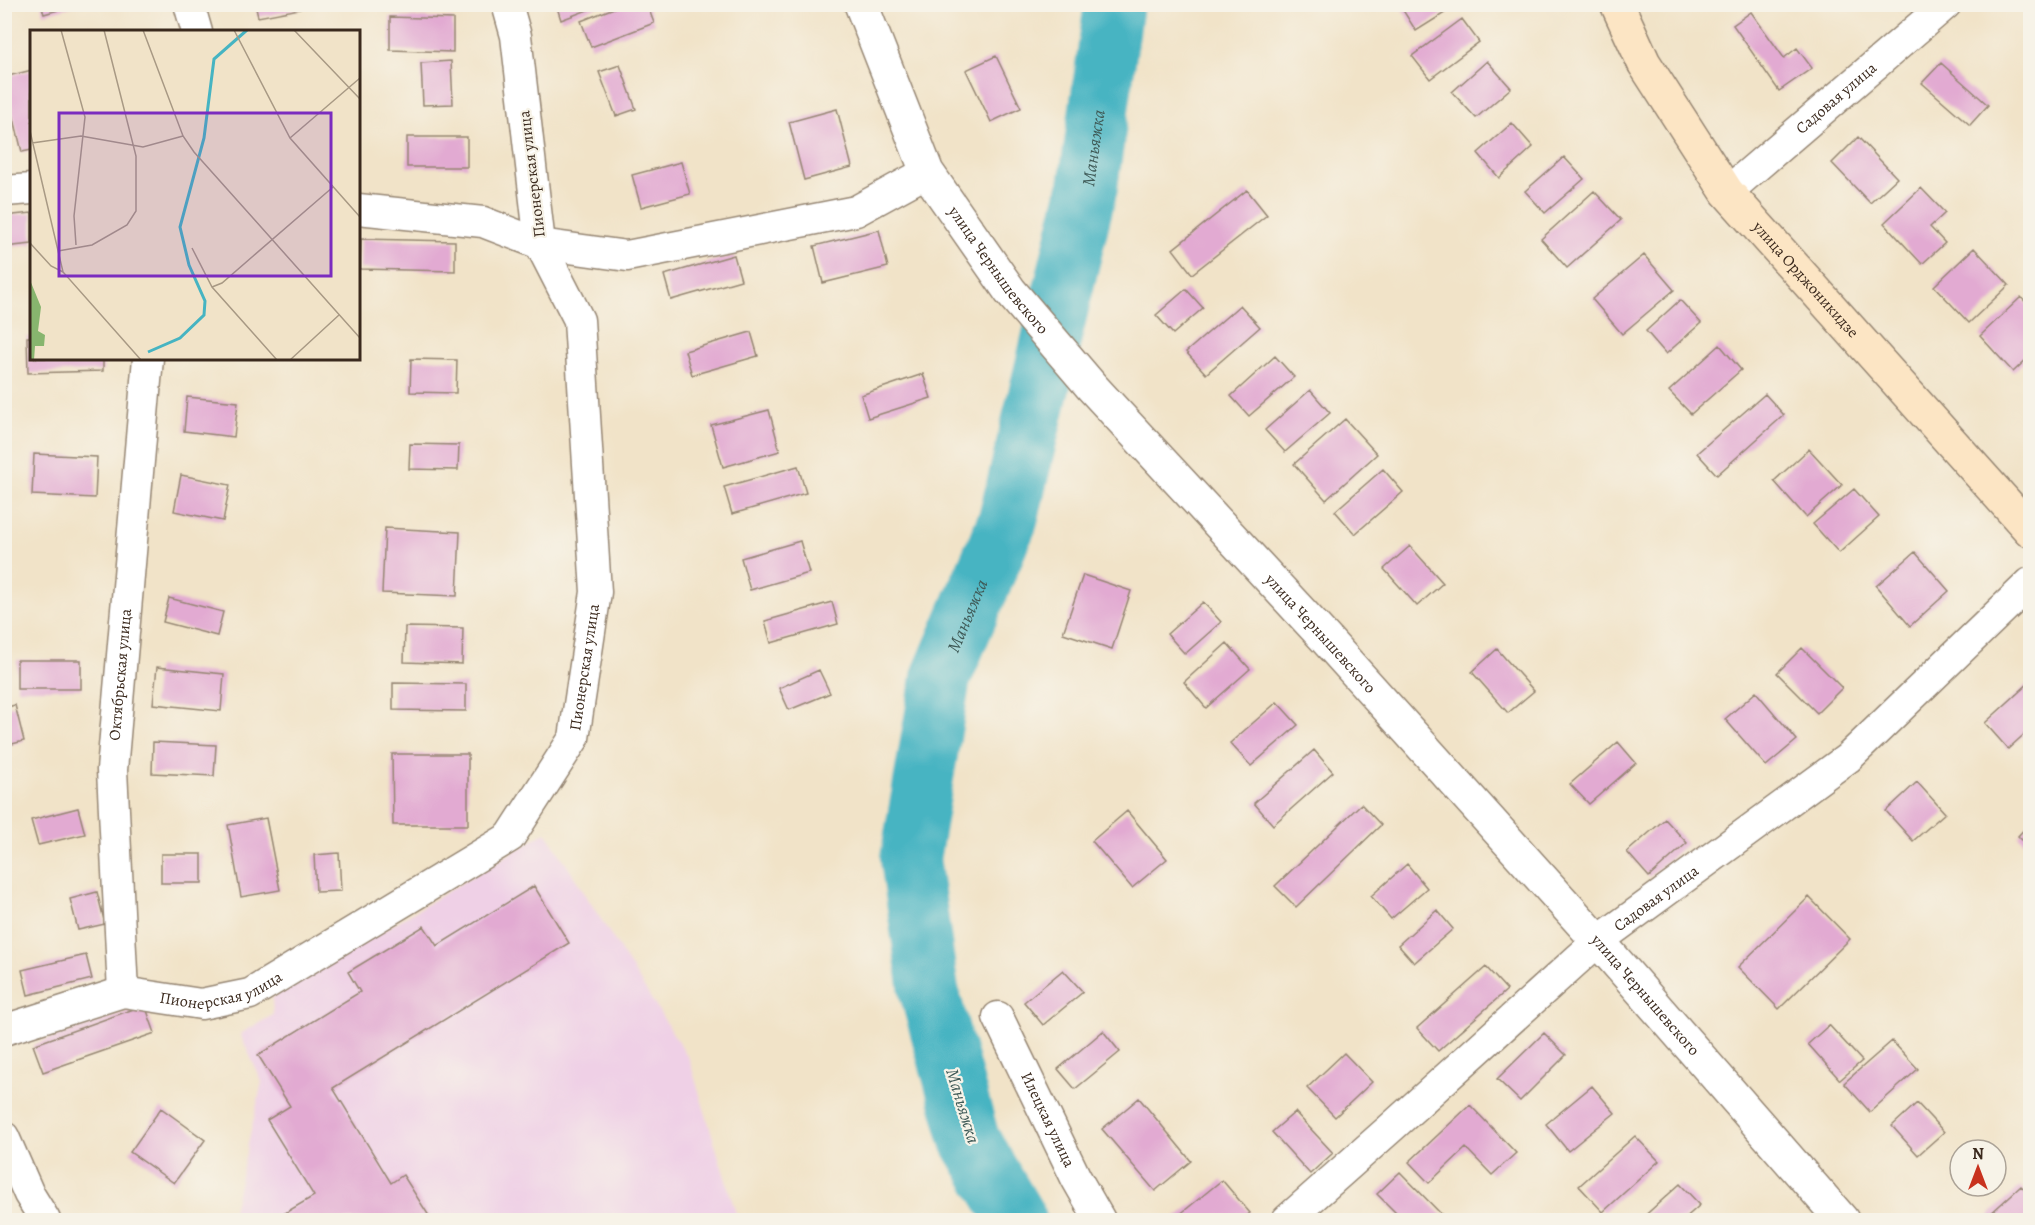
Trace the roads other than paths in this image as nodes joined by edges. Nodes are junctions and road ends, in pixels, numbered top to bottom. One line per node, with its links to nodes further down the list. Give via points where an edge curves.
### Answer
1 (189, 4): 6 (street)
2 (507, 4): 12 (street, Пионерская улица, via 516,36)
3 (861, 4): 7 (street, улица Чернышевского)
4 (1617, 4): 10 (main road, улица Орджоникидзе, via 1644,63)
5 (1946, 4): 10 (street, Садовая улица)
6 (196, 30)
7 (927, 172): 12 (street, via 856,211 627,256); 16 (street, улица Чернышевского, via 1010,291 1092,387)
8 (30, 189): 9 (street)
9 (4, 191)
10 (1727, 192): 14 (main road, улица Орджоникидзе)
11 (360, 209): 12 (street, via 483,222)
12 (540, 244): 17 (street, Пионерская улица, via 579,320 596,592 574,738 510,837 250,994 201,1004)
13 (148, 360): 17 (street, Октябрьская улица, via 112,770)
14 (2031, 530)
15 (2031, 583): 16 (street, Садовая улица, via 1848,758)
16 (1598, 941): 24 (street, Садовая улица); 25 (street, улица Чернышевского)
17 (123, 992): 19 (street, Пионерская улица)
18 (998, 1017): 23 (street, Илецкая улица)
19 (4, 1030)
20 (4, 1137): 21 (street)
21 (17, 1187): 22 (street)
22 (45, 1221)
23 (1100, 1221)
24 (1287, 1221)
25 (1842, 1221)

